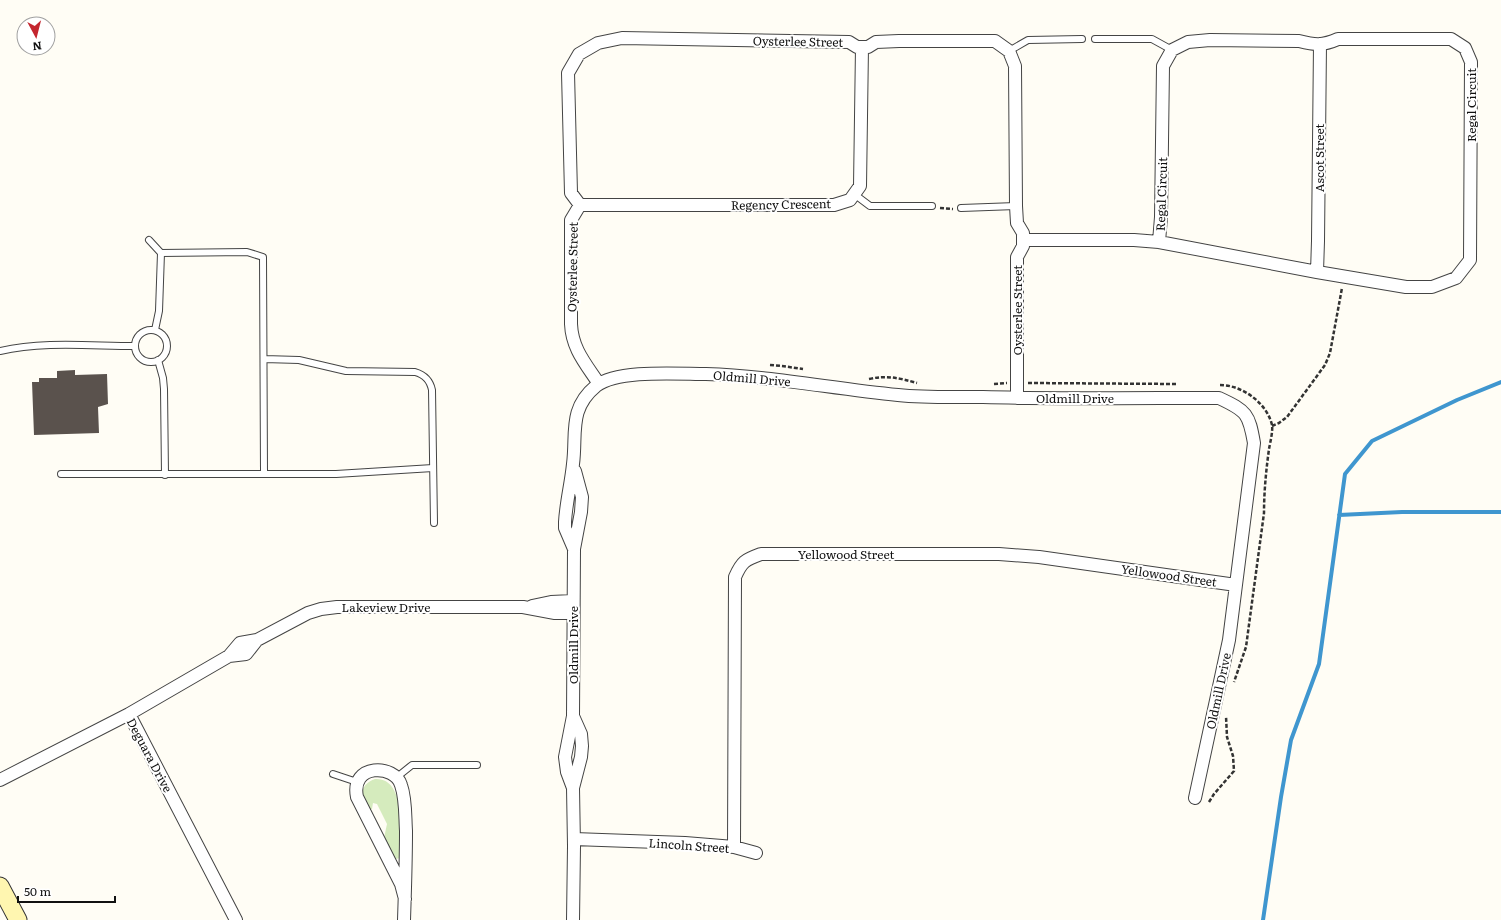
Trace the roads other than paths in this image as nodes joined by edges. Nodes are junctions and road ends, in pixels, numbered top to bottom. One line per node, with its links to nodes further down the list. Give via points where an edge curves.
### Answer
1 (1082, 39): 6 (lane, via 1028,40)
2 (1095, 39): 5 (lane, via 1152,39)
3 (1320, 44): 5 (street, Regal Circuit, via 1312,45 1299,41 1210,40 1188,42); 16 (street, Ascot Street); 16 (street, Regal Circuit, via 1338,39 1451,38 1465,48 1471,62 1470,260 1456,278 1432,287 1406,287)
4 (862, 47): 6 (street, via 868,47 876,42 995,41); 7 (street, via 860,186); 8 (street, Oysterlee Street, via 849,42 630,38 598,43 579,54 568,73 571,193)
5 (1172, 50): 14 (street, Regal Circuit, via 1163,66)
6 (1009, 51): 10 (street, via 1015,66)
7 (854, 194): 8 (street, Regency Crescent, via 850,200 834,205); 9 (lane, via 870,206)
8 (580, 205): 22 (street, Oysterlee Street, via 571,220 571,333 576,348)
9 (932, 206)
10 (1016, 206): 11 (lane); 13 (street, via 1017,223 1023,233)
11 (961, 208)
12 (149, 240): 15 (lane)
13 (1023, 240): 14 (street, Regal Circuit); 23 (street, Oysterlee Street, via 1017,257)
14 (1159, 242): 16 (street, Regal Circuit)
15 (161, 253): 17 (lane, via 159,311); 20 (lane, via 247,252 263,257)
16 (1317, 272)
17 (155, 330): 18 (lane, via 141,334); 21 (lane, via 164,336 167,345 164,355)
18 (135, 346): 19 (lane, via 36,346); 21 (lane, via 143,359)
19 (0, 351)
20 (264, 359): 24 (lane, via 299,360 346,371 415,372 423,375 431,383 432,390); 26 (lane)
21 (158, 360): 27 (lane, via 164,388)
22 (599, 384): 23 (street, Oldmill Drive, via 615,377 629,375 726,375 900,396); 30 (street, Oldmill Drive, via 584,400 576,416 574,432 574,462 565,522 574,549)
23 (1016, 398): 29 (street, Oldmill Drive, via 1220,398 1239,407 1250,422 1254,444)
24 (433, 468): 26 (lane, via 336,474); 28 (lane)
25 (61, 474): 27 (lane)
26 (264, 474): 27 (lane)
27 (165, 475)
28 (434, 523)
29 (1236, 584): 39 (street, Oldmill Drive, via 1230,640); 41 (street, Yellowood Street, via 1039,557 999,554 761,554 748,559 740,565 735,577)
30 (573, 601): 31 (street, Lakeview Drive); 32 (street, Oldmill Drive)
31 (523, 607): 32 (street, Lakeview Drive); 33 (street, Lakeview Drive, via 337,607 308,613 257,640 246,654 229,656)
32 (573, 613): 40 (street, Oldmill Drive, via 573,716 565,757 573,788)
33 (129, 714): 37 (street, Deguara Drive); 46 (street, Deguara Drive)
34 (477, 765): 36 (lane, via 412,765)
35 (333, 774): 38 (lane)
36 (397, 776): 38 (street, via 389,772 371,771 362,775); 44 (street, via 401,784 405,811)
37 (2, 780)
38 (357, 782): 44 (street, via 357,797 401,884)
39 (1195, 798)
40 (574, 843): 41 (street, Lincoln Street, via 586,847 621,842 685,842); 48 (street, Oldmill Drive)
41 (734, 847): 42 (street, Lincoln Street)
42 (756, 853)
43 (0, 886): 45 (main road)
44 (405, 899): 47 (street)
45 (18, 920)
46 (236, 920)
47 (404, 920)
48 (573, 920)

